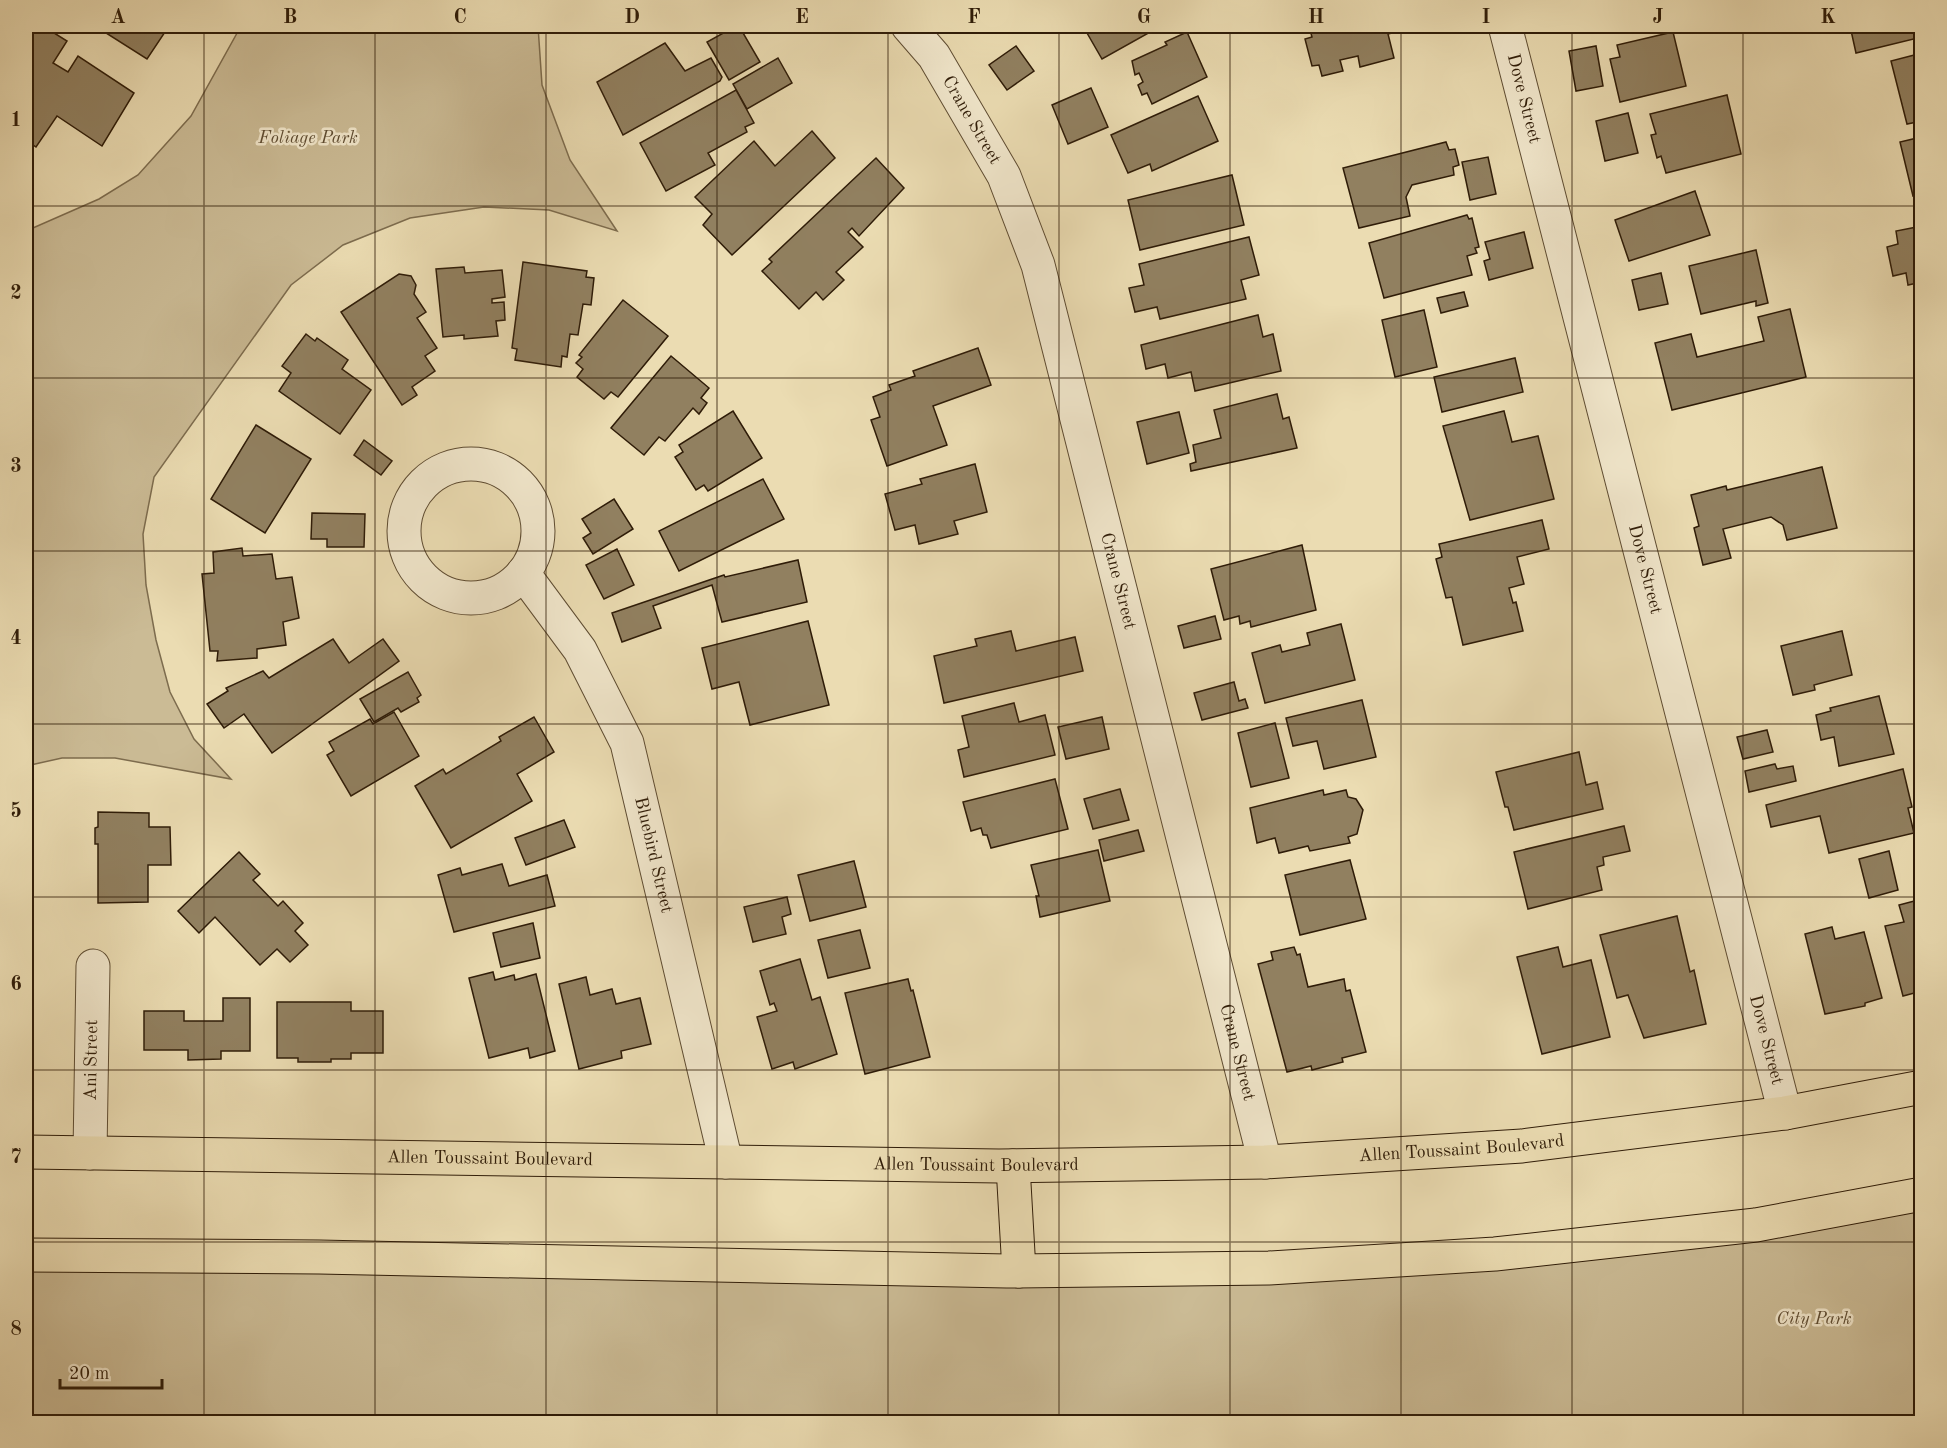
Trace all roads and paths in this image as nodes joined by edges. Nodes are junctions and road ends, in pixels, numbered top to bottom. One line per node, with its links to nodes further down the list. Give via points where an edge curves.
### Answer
1 (908, 26): 10 (street, Crane Street, via 934,56 1004,176 1038,266)
2 (1505, 26): 6 (street, Dove Street)
3 (523, 573): 3 (street, via 538,544 538,522 532,501 519,484 501,471 481,464 459,464 437,473 420,487 408,506 403,528 406,551 416,571 432,586 452,596 475,599 497,593); 9 (street, Bluebird Street, via 580,650 627,743)
4 (93, 966): 8 (street, Ani Street)
5 (1922, 1087): 6 (main road, Allen Toussaint Boulevard)
6 (1785, 1113): 10 (main road, Allen Toussaint Boulevard, via 1522,1146)
7 (26, 1152): 8 (main road, Allen Toussaint Boulevard)
8 (90, 1153): 9 (main road, Allen Toussaint Boulevard)
9 (726, 1162): 11 (main road, Allen Toussaint Boulevard)
10 (1265, 1162): 11 (main road, Allen Toussaint Boulevard)
11 (1013, 1166): 14 (main road)
12 (1922, 1194): 14 (main road, via 1756,1225 1495,1254 1269,1268)
13 (26, 1255): 14 (main road)
14 (1019, 1271)

